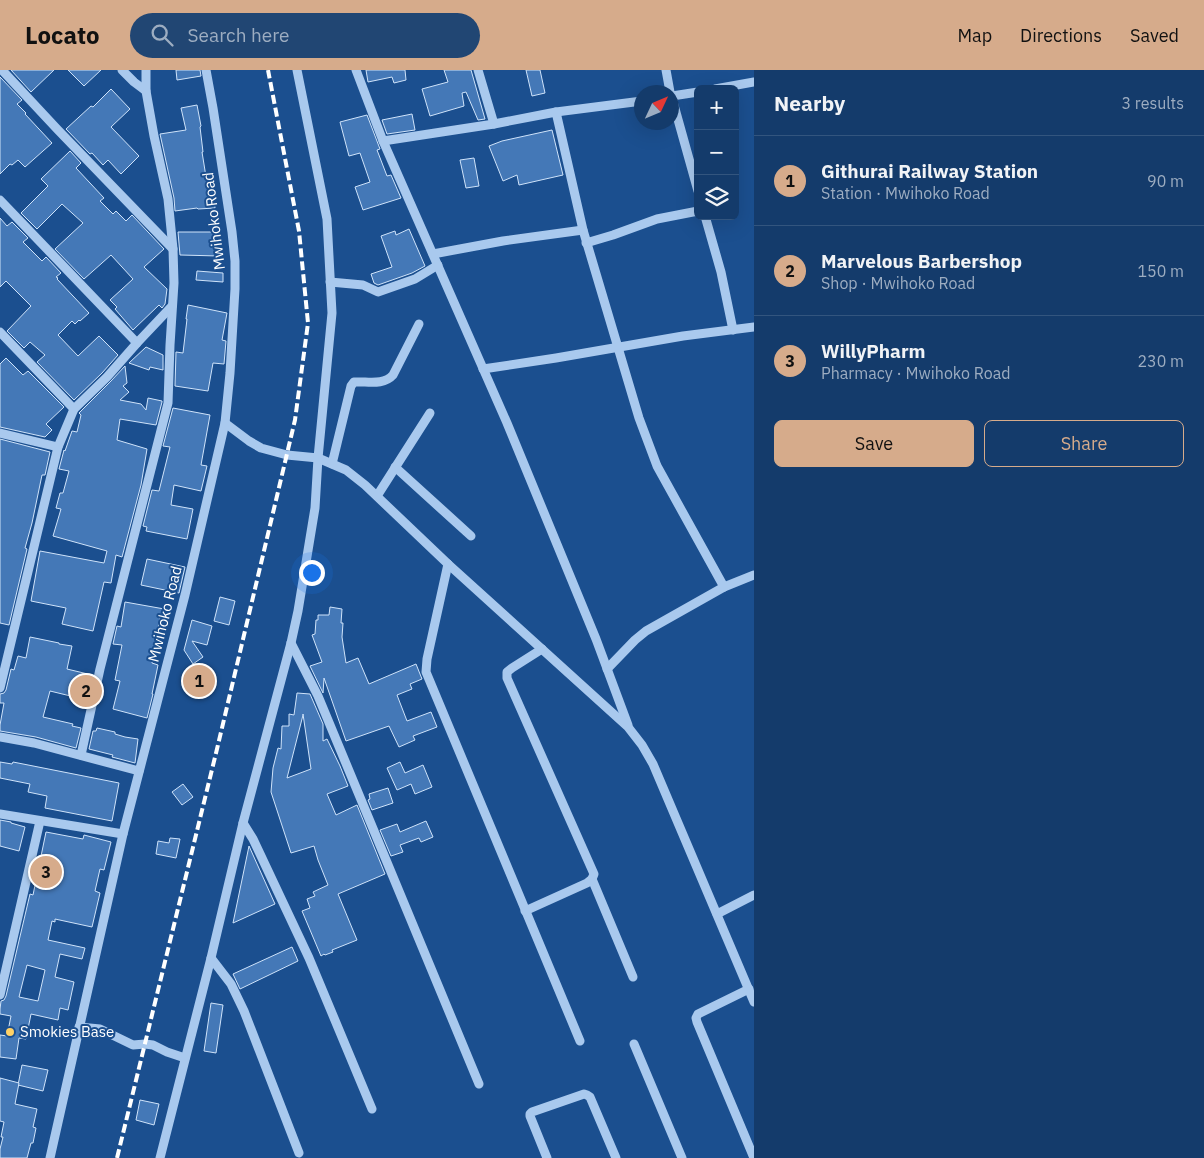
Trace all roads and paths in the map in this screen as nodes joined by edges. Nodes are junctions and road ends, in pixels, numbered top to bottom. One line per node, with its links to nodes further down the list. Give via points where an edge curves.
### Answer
1 (2, 70): 26 (street)
2 (122, 70): 12 (street)
3 (146, 70): 12 (street)
4 (206, 70): 40 (street, Mwihoko Road, via 235,261)
5 (297, 70): 29 (street, via 327,219)
6 (356, 70): 19 (street)
7 (478, 70): 18 (street)
8 (666, 70): 10 (street)
9 (754, 82): 11 (street)
10 (669, 85)
11 (737, 85)
12 (146, 91): 26 (street, via 168,199)
13 (694, 93): 14 (street)
14 (679, 96)
15 (634, 102): 16 (street)
16 (556, 112): 18 (street); 24 (street)
17 (679, 122): 20 (street)
18 (494, 124): 19 (street)
19 (383, 141): 27 (street)
20 (694, 177)
21 (0, 200): 35 (street)
22 (694, 212): 25 (street, via 657,219)
23 (706, 220): 33 (street)
24 (583, 230): 25 (street); 27 (street)
25 (586, 243): 36 (street)
26 (173, 249): 30 (street)
27 (433, 254): 28 (street)
28 (438, 265): 29 (street, via 415,279 378,292 363,285); 37 (street)
29 (330, 282): 43 (street, via 332,313)
30 (172, 306): 35 (street); 57 (street, via 168,402)
31 (419, 324): 44 (street, via 389,379 384,382 354,382 351,386)
32 (754, 327): 33 (street)
33 (733, 330): 36 (street)
34 (0, 332): 38 (street)
35 (137, 342): 38 (street)
36 (617, 348): 37 (street); 50 (street, via 657,466)
37 (483, 369): 53 (street)
38 (74, 410): 42 (street)
39 (430, 413): 45 (street)
40 (225, 423): 43 (street, via 261,448); 58 (street, Mwihoko Road)
41 (0, 433): 42 (street)
42 (58, 447): 54 (street)
43 (318, 458): 44 (street); 51 (street, via 315,508)
44 (332, 464): 46 (street, via 346,470)
45 (395, 468): 46 (street); 47 (street)
46 (377, 496): 48 (street)
47 (471, 536)
48 (448, 564): 52 (street); 65 (street, via 426,672)
49 (754, 575): 50 (street)
50 (724, 587): 53 (street, via 646,631)
51 (291, 643): 61 (street); 76 (street, via 318,696)
52 (542, 649): 55 (street); 63 (street, via 507,672 507,678 594,874)
53 (607, 669): 55 (street)
54 (0, 688)
55 (628, 727): 66 (street, via 653,764)
56 (0, 737): 57 (street)
57 (81, 756): 58 (street)
58 (140, 771): 62 (street, Mwihoko Road)
59 (0, 814): 60 (street)
60 (40, 820): 62 (street); 70 (street)
61 (243, 822): 67 (street); 77 (street, via 309,958)
62 (122, 834): 72 (street, Mwihoko Road)
63 (592, 879): 65 (street); 68 (street)
64 (754, 895): 66 (street)
65 (525, 911): 73 (street)
66 (717, 914): 69 (street)
67 (211, 958): 75 (street); 78 (street, via 244,1011)
68 (633, 976)
69 (749, 989): 71 (street); 84 (street, via 698,1014 696,1018)
70 (0, 995)
71 (754, 1002)
72 (79, 1026): 75 (street, via 100,1029 133,1045 153,1045); 79 (street, Mwihoko Road)
73 (580, 1042)
74 (634, 1044): 83 (street)
75 (185, 1058): 80 (street)
76 (479, 1084)
77 (372, 1109)
78 (299, 1153)
79 (50, 1158)
80 (160, 1158)
81 (547, 1158): 82 (street, via 530,1114 584,1094 590,1097)
82 (616, 1158)
83 (682, 1158)
84 (754, 1158)

